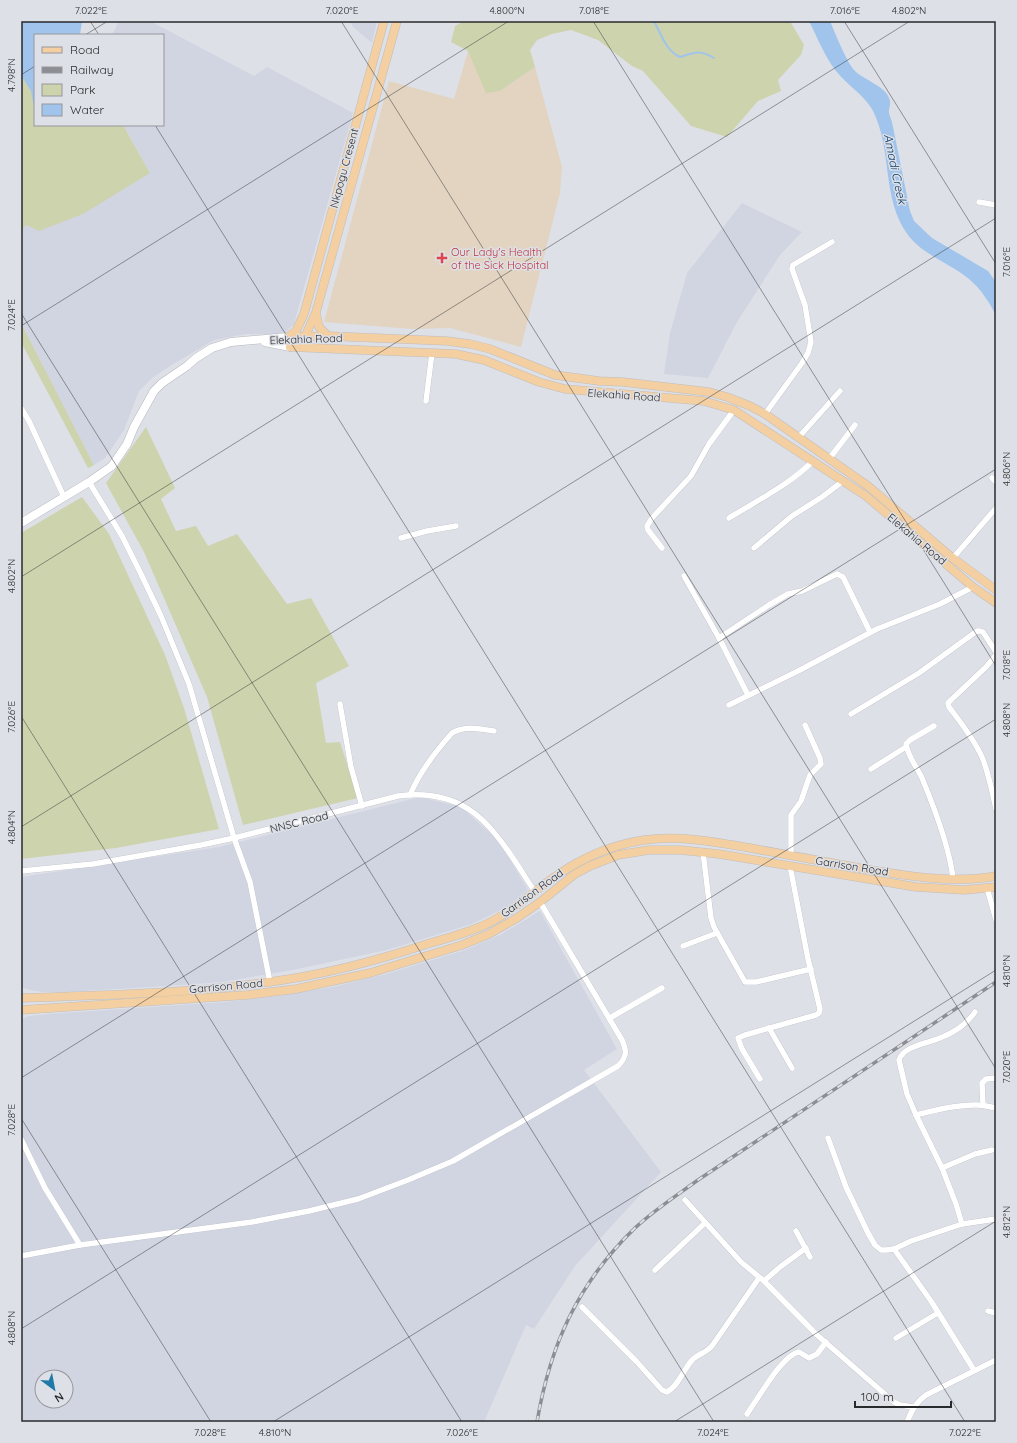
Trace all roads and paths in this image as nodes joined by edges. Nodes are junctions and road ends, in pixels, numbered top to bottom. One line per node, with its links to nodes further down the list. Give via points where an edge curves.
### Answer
1 (384, 21): 7 (main road, Nkpogu Cresent)
2 (397, 21): 6 (main road, Nkpogu Cresent)
3 (979, 202): 4 (street)
4 (996, 205)
5 (832, 242): 19 (street, via 793,265 792,269 805,305 811,342 805,358)
6 (316, 312): 8 (main road, Nkpogu Cresent); 9 (main road, via 319,327)
7 (304, 314): 8 (main road, Nkpogu Cresent); 10 (main road, Nkpogu Cresent, via 296,331)
8 (306, 336): 9 (main road, Elekahia Road); 10 (main road, Elekahia Road); 12 (main road, via 300,343); 13 (main road, via 312,345)
9 (328, 336): 19 (main road, Elekahia Road, via 470,344 555,375 708,392)
10 (288, 337): 11 (street, Elekahia Road)
11 (258, 340): 12 (street, Elekahia Road); 25 (street, via 237,341 212,348 162,383 150,396 123,451 112,466)
12 (290, 347): 13 (main road, Elekahia Road)
13 (318, 348): 14 (main road, Elekahia Road)
14 (432, 353): 16 (street); 18 (main road, Elekahia Road, via 456,354 484,360 539,382 565,389 704,401)
15 (840, 391): 21 (street)
16 (426, 401)
17 (21, 408): 26 (street)
18 (734, 410): 23 (main road, Elekahia Road); 32 (street, via 709,444 691,476 647,526)
19 (765, 414): 21 (main road, Elekahia Road)
20 (855, 425): 22 (street)
21 (798, 438): 22 (main road, Elekahia Road)
22 (829, 459): 34 (main road, Elekahia Road, via 868,486)
23 (813, 461): 24 (main road, Elekahia Road); 28 (street, via 781,487)
24 (843, 481): 33 (street, via 792,516); 36 (main road, Elekahia Road, via 877,505)
25 (89, 482): 26 (street); 54 (street, via 122,536 180,660 208,744)
26 (64, 497): 29 (street)
27 (996, 508): 34 (street)
28 (729, 518)
29 (21, 523)
30 (456, 526): 31 (street)
31 (401, 538)
32 (662, 548)
33 (754, 548)
34 (953, 558): 37 (main road, Elekahia Road)
35 (684, 576): 40 (street)
36 (973, 587): 38 (main road, Elekahia Road); 39 (street, via 940,604)
37 (996, 590)
38 (996, 604)
39 (870, 632): 40 (street, via 843,577 837,574 802,591 788,594); 42 (street)
40 (719, 638): 42 (street)
41 (996, 654): 45 (street, via 983,632 977,631 919,673); 53 (street, via 948,705 982,757)
42 (748, 695): 44 (street)
43 (340, 704): 52 (street, via 351,767)
44 (729, 704)
45 (851, 714)
46 (804, 725): 56 (street, via 821,764 810,775 801,802 791,815)
47 (934, 726): 49 (street, via 910,740)
48 (494, 731): 51 (street, via 467,728 452,733 425,766)
49 (906, 747): 50 (street); 60 (street, via 932,803 950,860)
50 (871, 769)
51 (410, 795): 52 (street, NNSC Road); 63 (street, NNSC Road, via 443,798 472,810 497,835)
52 (362, 806): 54 (street, NNSC Road)
53 (996, 809)
54 (234, 838): 58 (street, NNSC Road, via 93,864); 69 (street, via 250,882)
55 (703, 852): 57 (main road, Garrison Road); 64 (main road, Garrison Road, via 649,850 618,856 575,874); 66 (street, via 711,918)
56 (791, 856): 60 (main road, Garrison Road, via 885,872); 63 (main road, Garrison Road, via 699,840 646,840 616,846 587,857)
57 (790, 866): 62 (main road, Garrison Road, via 916,887); 68 (street)
58 (21, 871)
59 (996, 876): 60 (main road, Garrison Road)
60 (952, 879)
61 (996, 887): 62 (main road, Garrison Road)
62 (987, 888): 65 (street)
63 (535, 892): 69 (main road, Garrison Road, via 508,912 479,927 403,952 328,971)
64 (540, 902): 74 (main road, Garrison Road, via 502,927 462,945 370,973 296,989 247,995); 76 (street)
65 (996, 920)
66 (718, 933): 67 (street); 68 (street, via 745,982 756,982)
67 (683, 946)
68 (810, 969): 77 (street, via 819,1013)
69 (270, 982): 73 (main road, Garrison Road, via 214,988)
70 (662, 988): 76 (street)
71 (21, 992): 73 (main road)
72 (21, 998): 73 (main road, Garrison Road)
73 (37, 998)
74 (22, 1011)
75 (975, 1012): 83 (street, via 958,1028 938,1039 924,1042 900,1057 907,1094)
76 (610, 1018): 93 (street, via 626,1048 624,1060 618,1066 438,1168 358,1199 309,1212)
77 (770, 1028): 78 (street); 80 (street, via 738,1039)
78 (792, 1068)
79 (996, 1078): 81 (street, via 982,1083)
80 (760, 1079)
81 (983, 1105): 82 (street); 83 (street)
82 (996, 1108)
83 (916, 1115): 87 (street)
84 (828, 1138): 95 (street, via 846,1187 875,1245 881,1250)
85 (21, 1139): 93 (street, via 45,1188)
86 (992, 1150): 87 (street)
87 (942, 1168): 91 (street)
88 (685, 1200): 90 (street)
89 (996, 1219): 91 (street)
90 (705, 1223): 98 (street); 99 (street, via 741,1262)
91 (962, 1224): 95 (street, via 911,1240)
92 (796, 1231): 94 (street)
93 (80, 1245): 96 (street)
94 (806, 1248): 97 (street); 99 (street)
95 (894, 1249): 102 (street)
96 (21, 1256)
97 (810, 1257)
98 (655, 1270)
99 (762, 1280): 100 (street, via 709,1350 693,1359 667,1392 662,1390); 105 (street)
100 (582, 1307)
101 (988, 1312): 103 (street)
102 (938, 1313): 104 (street); 107 (street)
103 (996, 1313)
104 (896, 1338)
105 (826, 1342): 108 (street, via 894,1402); 109 (street, via 814,1356 809,1358 799,1352 786,1358)
106 (996, 1360): 107 (street)
107 (974, 1370): 108 (street, via 926,1395)
108 (913, 1407): 110 (street)
109 (747, 1414)
110 (909, 1421)

